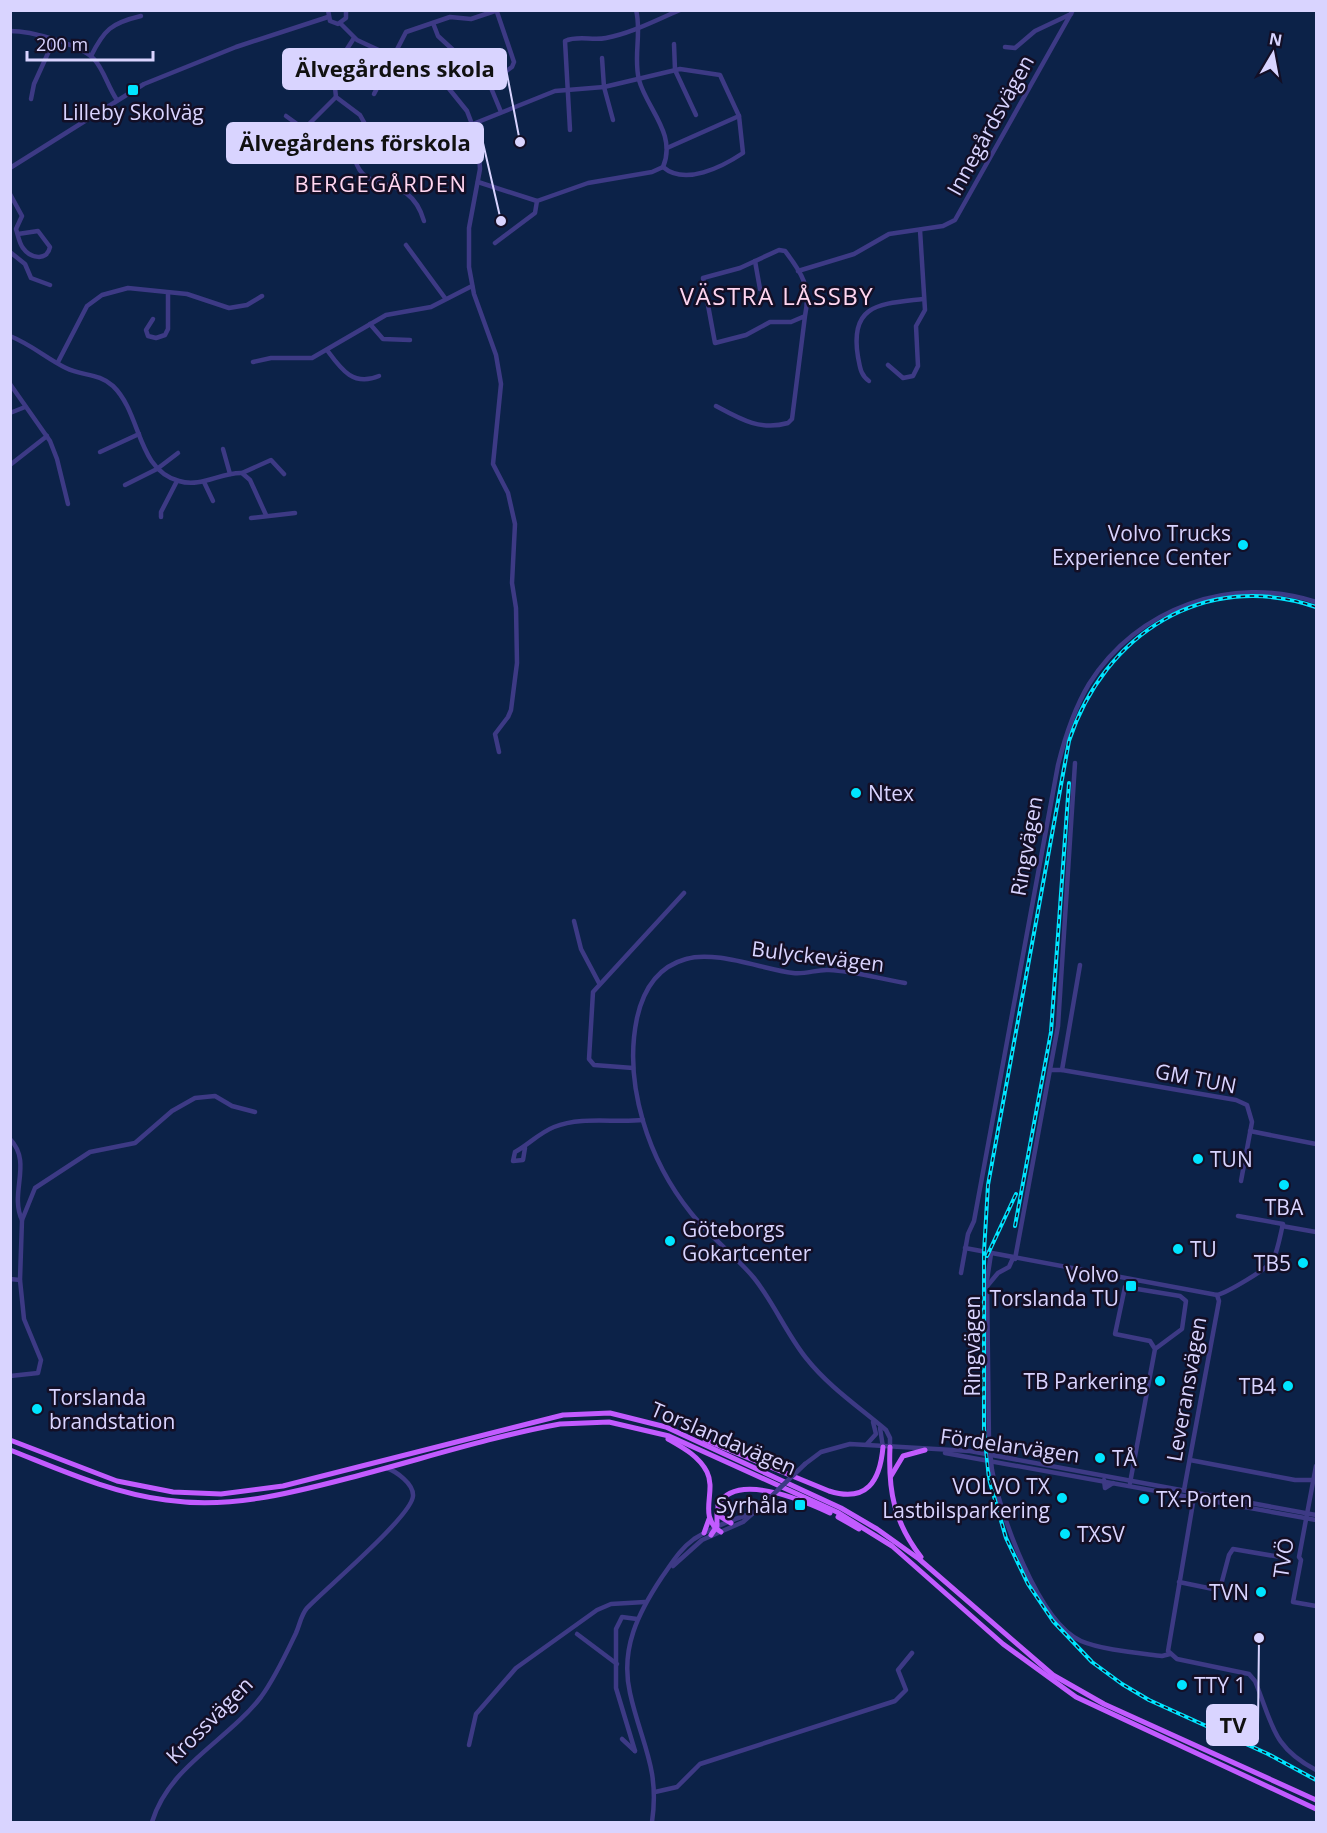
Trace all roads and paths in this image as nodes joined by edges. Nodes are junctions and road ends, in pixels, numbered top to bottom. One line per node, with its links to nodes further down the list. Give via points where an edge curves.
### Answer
1 (636, 10): 10 (street)
2 (680, 10): 10 (street)
3 (347, 11): 8 (street)
4 (497, 11): 9 (street, via 471,19 450,17); 21 (street, via 514,62 513,67)
5 (1072, 12): 15 (street, Innegårdsvägen, via 1035,31 1015,48); 44 (street, Innegårdsvägen, via 957,217 946,225)
6 (328, 14): 8 (street, via 334,23); 27 (street, via 214,55 144,84)
7 (141, 16): 16 (street, via 122,20 105,31)
8 (340, 23): 12 (street)
9 (433, 23): 17 (street, via 406,32); 21 (street, via 438,36)
10 (638, 26): 20 (street); 23 (street, via 603,39 573,37 565,41)
11 (10, 31): 13 (street)
12 (354, 38): 17 (street); 25 (street, via 334,77)
13 (54, 40): 16 (street); 26 (street)
14 (674, 44): 19 (street)
15 (1005, 47)
16 (91, 56): 27 (street)
17 (392, 57): 24 (street); 34 (street, via 446,85)
18 (602, 58): 22 (street)
19 (675, 70): 20 (street); 29 (street); 31 (street, via 720,75)
20 (639, 80): 22 (street); 37 (street, via 664,132)
21 (489, 83): 28 (street)
22 (604, 87): 23 (street); 32 (street)
23 (566, 90): 28 (street, via 541,95); 35 (street)
24 (374, 94)
25 (336, 97): 30 (street, via 304,129); 33 (street, via 360,115)
26 (31, 99)
27 (117, 100): 39 (street)
28 (501, 112): 34 (street)
29 (696, 115)
30 (286, 116)
31 (739, 116): 37 (street); 38 (street, via 744,148 741,155 695,176)
32 (613, 120)
33 (365, 124): 36 (street, via 394,142); 43 (street, via 354,155 358,168 370,179 411,194)
34 (473, 124): 40 (street, via 480,154)
35 (570, 130)
36 (396, 148)
37 (667, 148): 38 (street)
38 (663, 167): 42 (street, via 588,183)
39 (10, 168)
40 (478, 182): 42 (street); 52 (street, via 469,228)
41 (10, 194): 45 (street, via 22,216 16,227)
42 (537, 201): 46 (street, via 535,213)
43 (424, 221)
44 (920, 230): 50 (street, Innegårdsvägen, via 879,238 854,254); 57 (street)
45 (18, 234): 45 (street, via 28,253 39,257 48,254 50,248 38,231)
46 (495, 243)
47 (406, 245): 56 (street)
48 (10, 252): 51 (street, via 25,264 31,278)
49 (755, 261): 50 (street, via 785,251); 53 (street); 58 (street, via 703,278 714,343 746,335 770,322 791,322)
50 (798, 271): 58 (street, via 809,294)
51 (50, 285)
52 (472, 286): 56 (street); 93 (street, via 496,356 501,384 492,460 516,524 513,582 517,663 511,710 495,734)
53 (760, 289)
54 (168, 294): 55 (street, via 193,294 229,308 247,305); 59 (street, via 168,329 156,339 148,336 146,330); 64 (street, via 128,288 95,299 87,306)
55 (262, 296)
56 (445, 298): 60 (street, via 431,307 386,315)
57 (923, 299): 66 (street, via 925,310 915,334 916,373 903,378); 68 (street, via 877,306 863,315 855,337 861,372)
58 (805, 316): 70 (street, via 792,419 788,423 752,424)
59 (153, 319)
60 (369, 324): 62 (street, via 383,339); 63 (street)
61 (10, 336): 64 (street)
62 (410, 340)
63 (327, 350): 65 (street, via 307,359); 67 (street, via 351,377)
64 (58, 362): 73 (street, via 112,385 130,410)
65 (253, 362)
66 (888, 365)
67 (379, 376)
68 (869, 381)
69 (10, 384): 71 (street)
70 (716, 406)
71 (25, 407): 72 (street); 74 (street)
72 (10, 413)
73 (139, 434): 76 (street); 79 (street)
74 (46, 436): 78 (street); 87 (street, via 57,459)
75 (223, 449): 81 (street)
76 (100, 452)
77 (178, 453): 79 (street)
78 (10, 465)
79 (157, 469): 83 (street); 85 (street)
80 (243, 473): 81 (street); 82 (street, via 271,460); 89 (street)
81 (230, 474): 84 (street)
82 (284, 474)
83 (177, 480): 84 (street); 90 (street)
84 (204, 482): 86 (street)
85 (124, 485)
86 (213, 501)
87 (69, 504)
88 (296, 513): 89 (street)
89 (266, 515): 91 (street)
90 (161, 517)
91 (251, 518)
92 (1317, 602): 114 (street, Ringvägen, via 1256,592 1189,603 1152,621 1128,639 1104,663 1084,693 1058,765 974,1221)
93 (499, 752)
94 (1075, 763): 101 (street, via 1058,1026)
95 (684, 893): 98 (street)
96 (574, 921): 98 (street, via 580,950)
97 (1080, 965): 102 (street)
98 (599, 983): 100 (street, via 593,992 589,1059 594,1065)
99 (904, 983): 100 (street, Bulyckevägen, via 830,970 793,973 703,956 686,959 663,970 644,995 634,1035)
100 (633, 1068): 104 (street, Bulyckevägen)
101 (1050, 1070): 102 (street, GM TUN); 116 (street)
102 (1062, 1070): 105 (street, GM TUN, via 1241,1102 1251,1114)
103 (255, 1112): 111 (street, via 215,1096 187,1102 135,1143 90,1152 38,1185)
104 (644, 1120): 108 (street, via 556,1126); 125 (street, Bulyckevägen, via 666,1173 691,1213 752,1276 811,1365)
105 (1250, 1131): 107 (street); 109 (street, GM TUN)
106 (10, 1139): 111 (street, via 22,1160 17,1193)
107 (1317, 1144)
108 (525, 1148)
109 (1241, 1181)
110 (1238, 1216): 112 (street)
111 (22, 1220): 119 (street)
112 (1282, 1225): 113 (street); 121 (street, via 1268,1266)
113 (1317, 1232)
114 (965, 1248): 115 (street); 117 (street, Ringvägen)
115 (994, 1254): 116 (street); 120 (street, Ringvägen)
116 (1014, 1258): 120 (street, Ringvägen); 121 (street)
117 (961, 1273)
118 (10, 1279): 119 (street)
119 (20, 1280): 123 (street, via 24,1318 42,1364 38,1373)
120 (988, 1285): 167 (street, Ringvägen, bridge, via 992,1470 1000,1507 1021,1560 1047,1605 1073,1636 1097,1645)
121 (1217, 1295): 132 (street, Leveransvägen)
122 (1155, 1349): 122 (street, via 1182,1329 1186,1301 1180,1296 1125,1287 1115,1334 1150,1341); 143 (street)
123 (10, 1376)
124 (643, 1420): 127 (main road, Torslandavägen, via 596,1412 563,1415 284,1486 221,1494 173,1492 117,1481); 129 (main road, via 682,1431 841,1494 859,1492 874,1482); 160 (main road, Torslandavägen, via 697,1440 850,1513 892,1539)
125 (875, 1423): 128 (street, via 875,1437); 129 (street, Bulyckevägen, via 883,1432)
126 (652, 1431): 133 (main road, Torslandavägen, via 609,1422 571,1422); 151 (main road, via 687,1450 706,1469 710,1484); 158 (main road, Torslandavägen, via 837,1512)
127 (10, 1440)
128 (864, 1445): 129 (street, Fördelarvägen); 148 (street, Fördelarvägen, bridge, via 829,1449 805,1464)
129 (887, 1447): 131 (street, Fördelarvägen); 141 (main road)
130 (10, 1450): 135 (main road, Torslandavägen, via 114,1489 189,1502 261,1499)
131 (925, 1450): 136 (street, Fördelarvägen, via 970,1451); 137 (street, Fördelarvägen); 141 (main road, via 900,1458)
132 (1190, 1460): 140 (street, via 1295,1480); 145 (street, Leveransvägen)
133 (405, 1463): 135 (main road, Torslandavägen); 139 (street)
134 (1317, 1466): 140 (street, TVÖ)
135 (386, 1468): 139 (street)
136 (1091, 1473): 138 (street, Fördelarvägen); 143 (street, Fördelarvägen)
137 (1076, 1476): 142 (street, Fördelarvägen); 144 (street, Fördelarvägen, via 1089,1480)
138 (1100, 1476): 142 (street, Fördelarvägen); 143 (street)
139 (401, 1477): 175 (street, Krossvägen, via 413,1492 410,1504 304,1612 260,1697 177,1775 161,1798)
140 (1315, 1480): 150 (street, TVÖ)
141 (889, 1484): 160 (main road, via 893,1509 906,1538)
142 (1110, 1484): 143 (street); 143 (street)
143 (1130, 1484): 145 (street); 146 (street)
144 (1092, 1486)
145 (1184, 1490): 146 (street)
146 (1194, 1496): 150 (street); 161 (street)
147 (717, 1513): 153 (main road); 154 (main road); 158 (main road, via 720,1502 729,1493 745,1489 765,1491 829,1512)
148 (753, 1513): 153 (street); 154 (street, via 744,1522)
149 (1317, 1515): 150 (street)
150 (1307, 1516): 152 (street); 163 (street, TVÖ, via 1293,1602)
151 (709, 1518): 154 (main road); 155 (main road)
152 (1317, 1520)
153 (731, 1523): 154 (street)
154 (718, 1530): 155 (street); 156 (main road)
155 (704, 1533): 159 (street, via 682,1549)
156 (711, 1535): 159 (street)
157 (1286, 1558): 161 (street, via 1233,1549 1221,1586)
158 (912, 1563): 174 (main road, Torslandavägen, via 1003,1644 1076,1697)
159 (664, 1574): 162 (street)
160 (938, 1576): 173 (main road, Torslandavägen, via 1053,1675 1104,1704)
161 (1179, 1582): 167 (street, via 1168,1644)
162 (645, 1602): 164 (street); 170 (street, via 611,1604 597,1610 516,1668 476,1714)
163 (1317, 1606)
164 (637, 1619): 168 (street, via 625,1616 618,1622); 172 (street, via 629,1646 627,1679 654,1772)
165 (577, 1634): 168 (street)
166 (912, 1653): 172 (street, via 898,1670 906,1690 895,1701 700,1764 677,1787)
167 (1170, 1654): 171 (street, via 1177,1659 1250,1674 1283,1746 1294,1758)
168 (617, 1664): 169 (street, via 617,1694 635,1751)
169 (622, 1739)
170 (469, 1745)
171 (1317, 1770)
172 (655, 1792): 176 (street)
173 (1317, 1800)
174 (1317, 1809)
175 (152, 1822)
176 (652, 1822)

